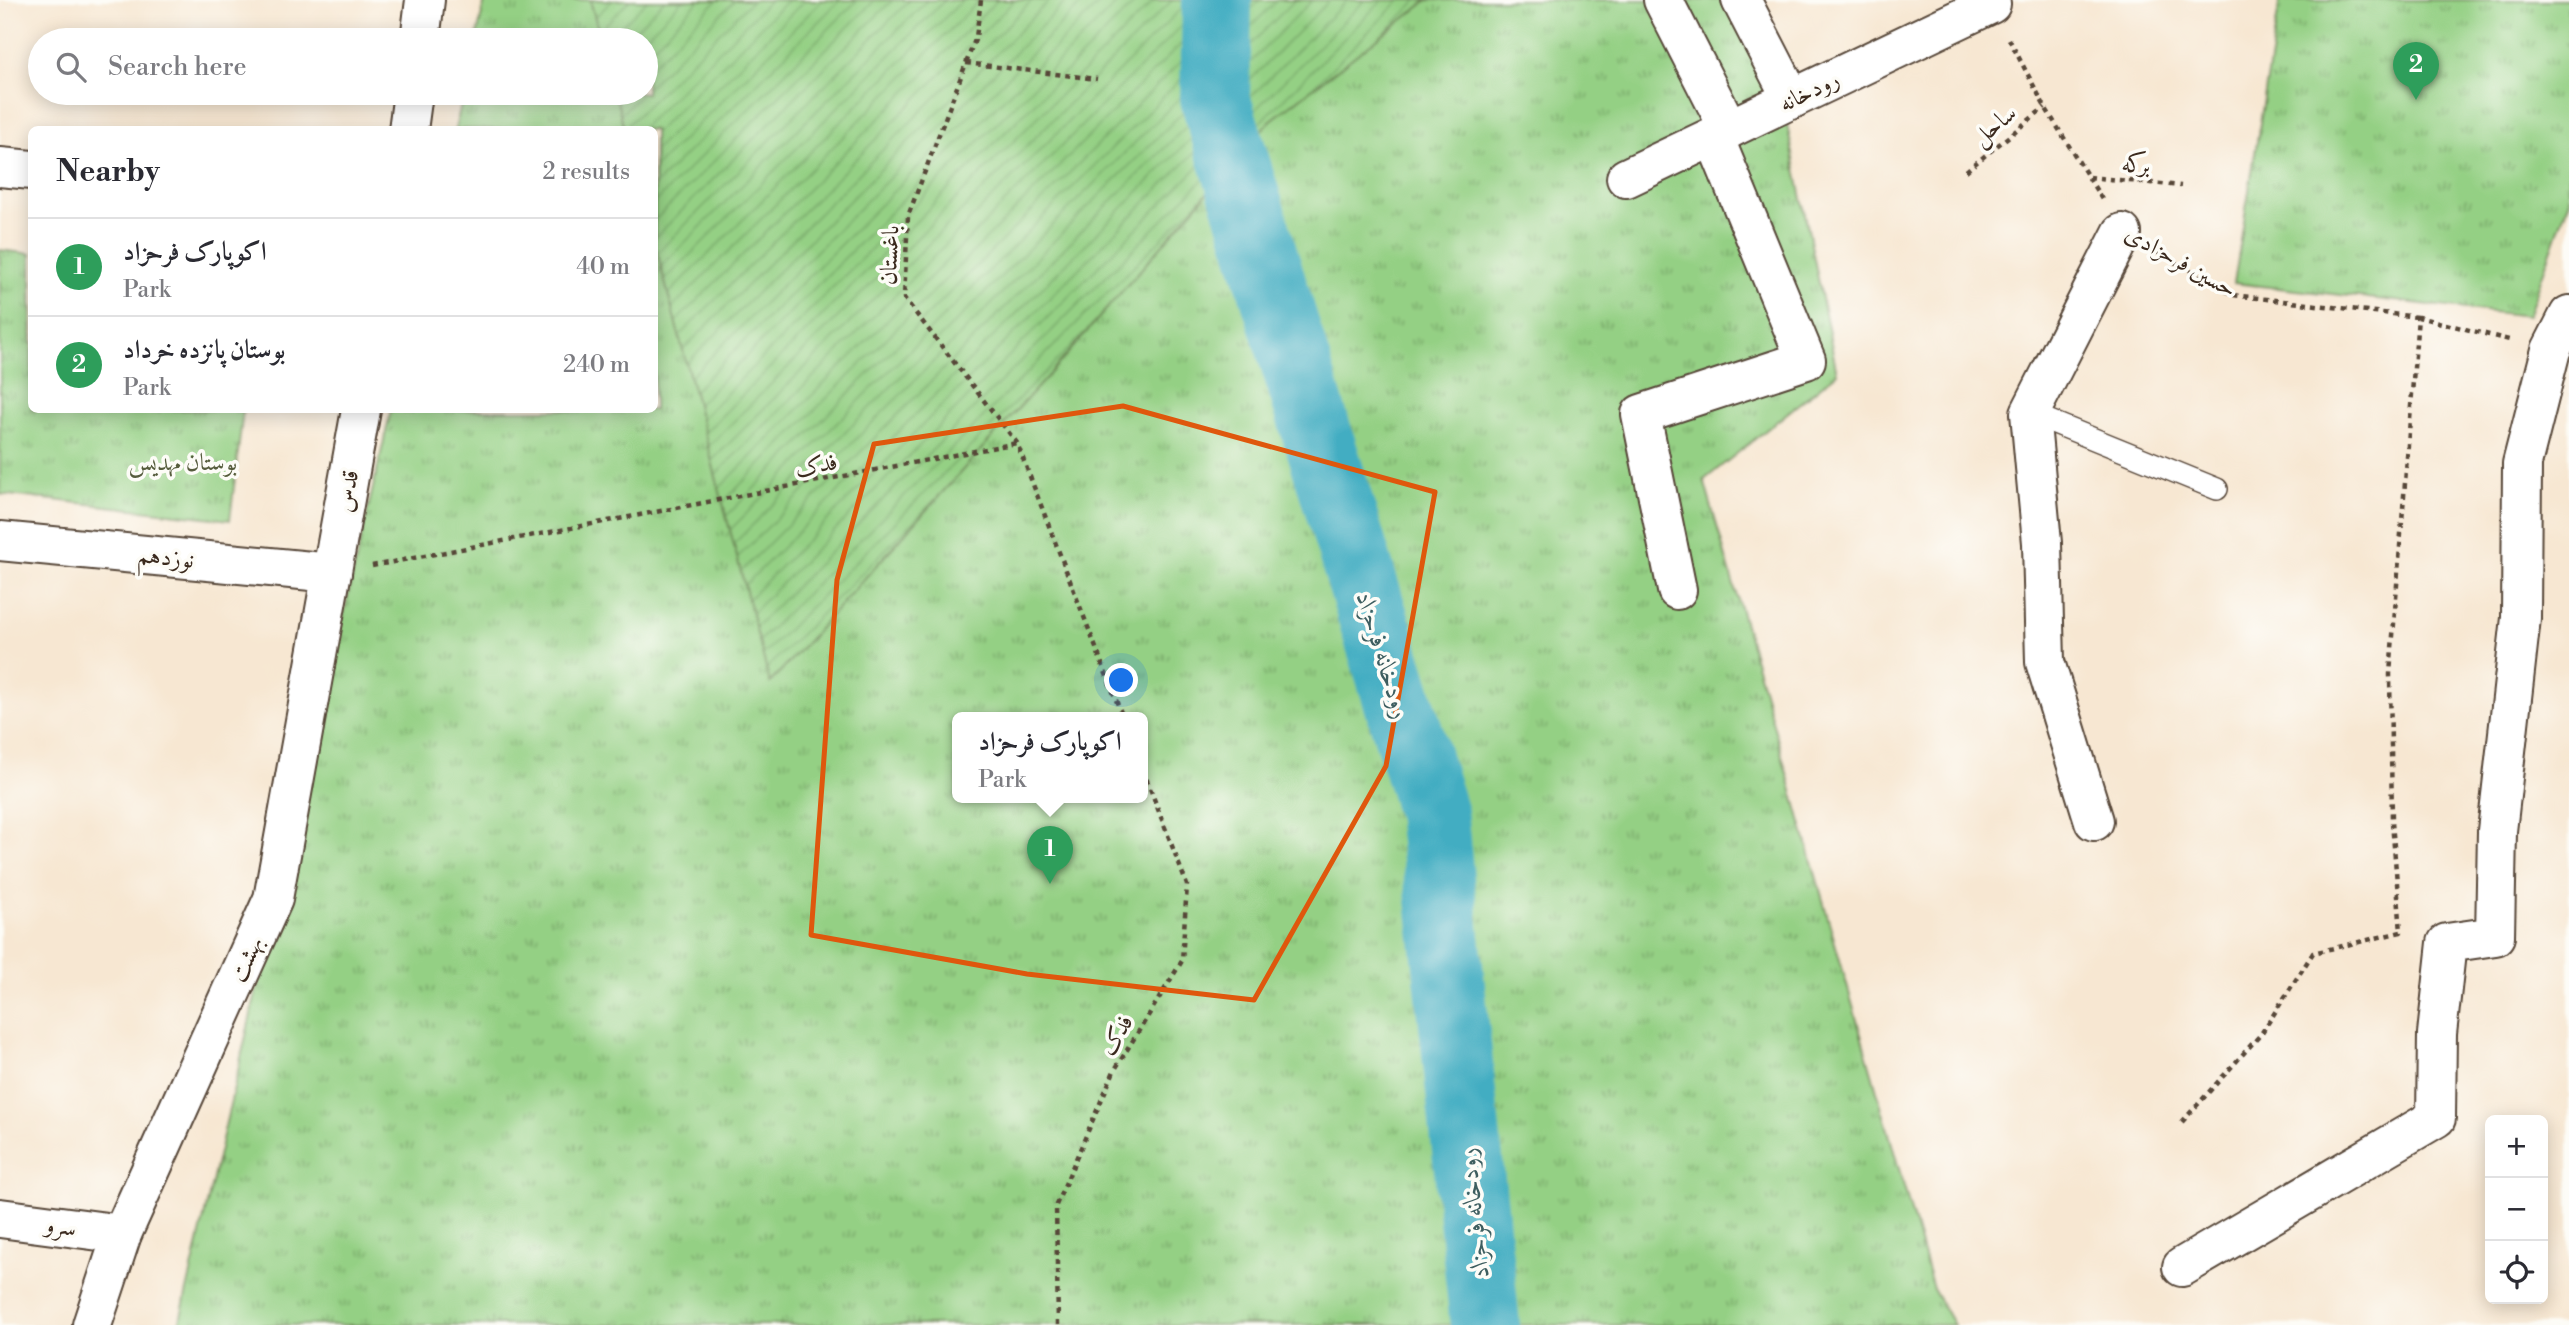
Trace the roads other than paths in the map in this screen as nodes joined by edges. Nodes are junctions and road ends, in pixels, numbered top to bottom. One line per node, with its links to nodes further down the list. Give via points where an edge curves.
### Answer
1 (425, 0): 5 (street)
2 (1663, 0): 9 (street)
3 (1741, 0): 6 (street)
4 (1990, 2): 6 (street, رودخانه)
5 (422, 28)
6 (1792, 100): 9 (street, رودخانه)
7 (411, 105): 8 (street)
8 (409, 126)
9 (1722, 133): 12 (street, رودخانه); 20 (street, via 1806,360 1642,414)
10 (0, 167): 11 (street)
11 (28, 170)
12 (1626, 178)
13 (2122, 233): 16 (street)
14 (2569, 315): 24 (street, via 2552,350 2522,464 2521,618 2497,831 2495,936 2447,943 2437,1034 2436,1118)
15 (360, 413): 19 (street, قدس)
16 (2030, 413): 17 (lane); 21 (street, via 2042,543 2045,662)
17 (2217, 489)
18 (0, 541): 19 (street, نوزدهم)
19 (332, 573): 23 (street, بهشت, via 273,899)
20 (1677, 590)
21 (2094, 821)
22 (0, 1218): 23 (street, سرو)
23 (122, 1234): 25 (street, بهشت)
24 (2182, 1267)
25 (92, 1325)

